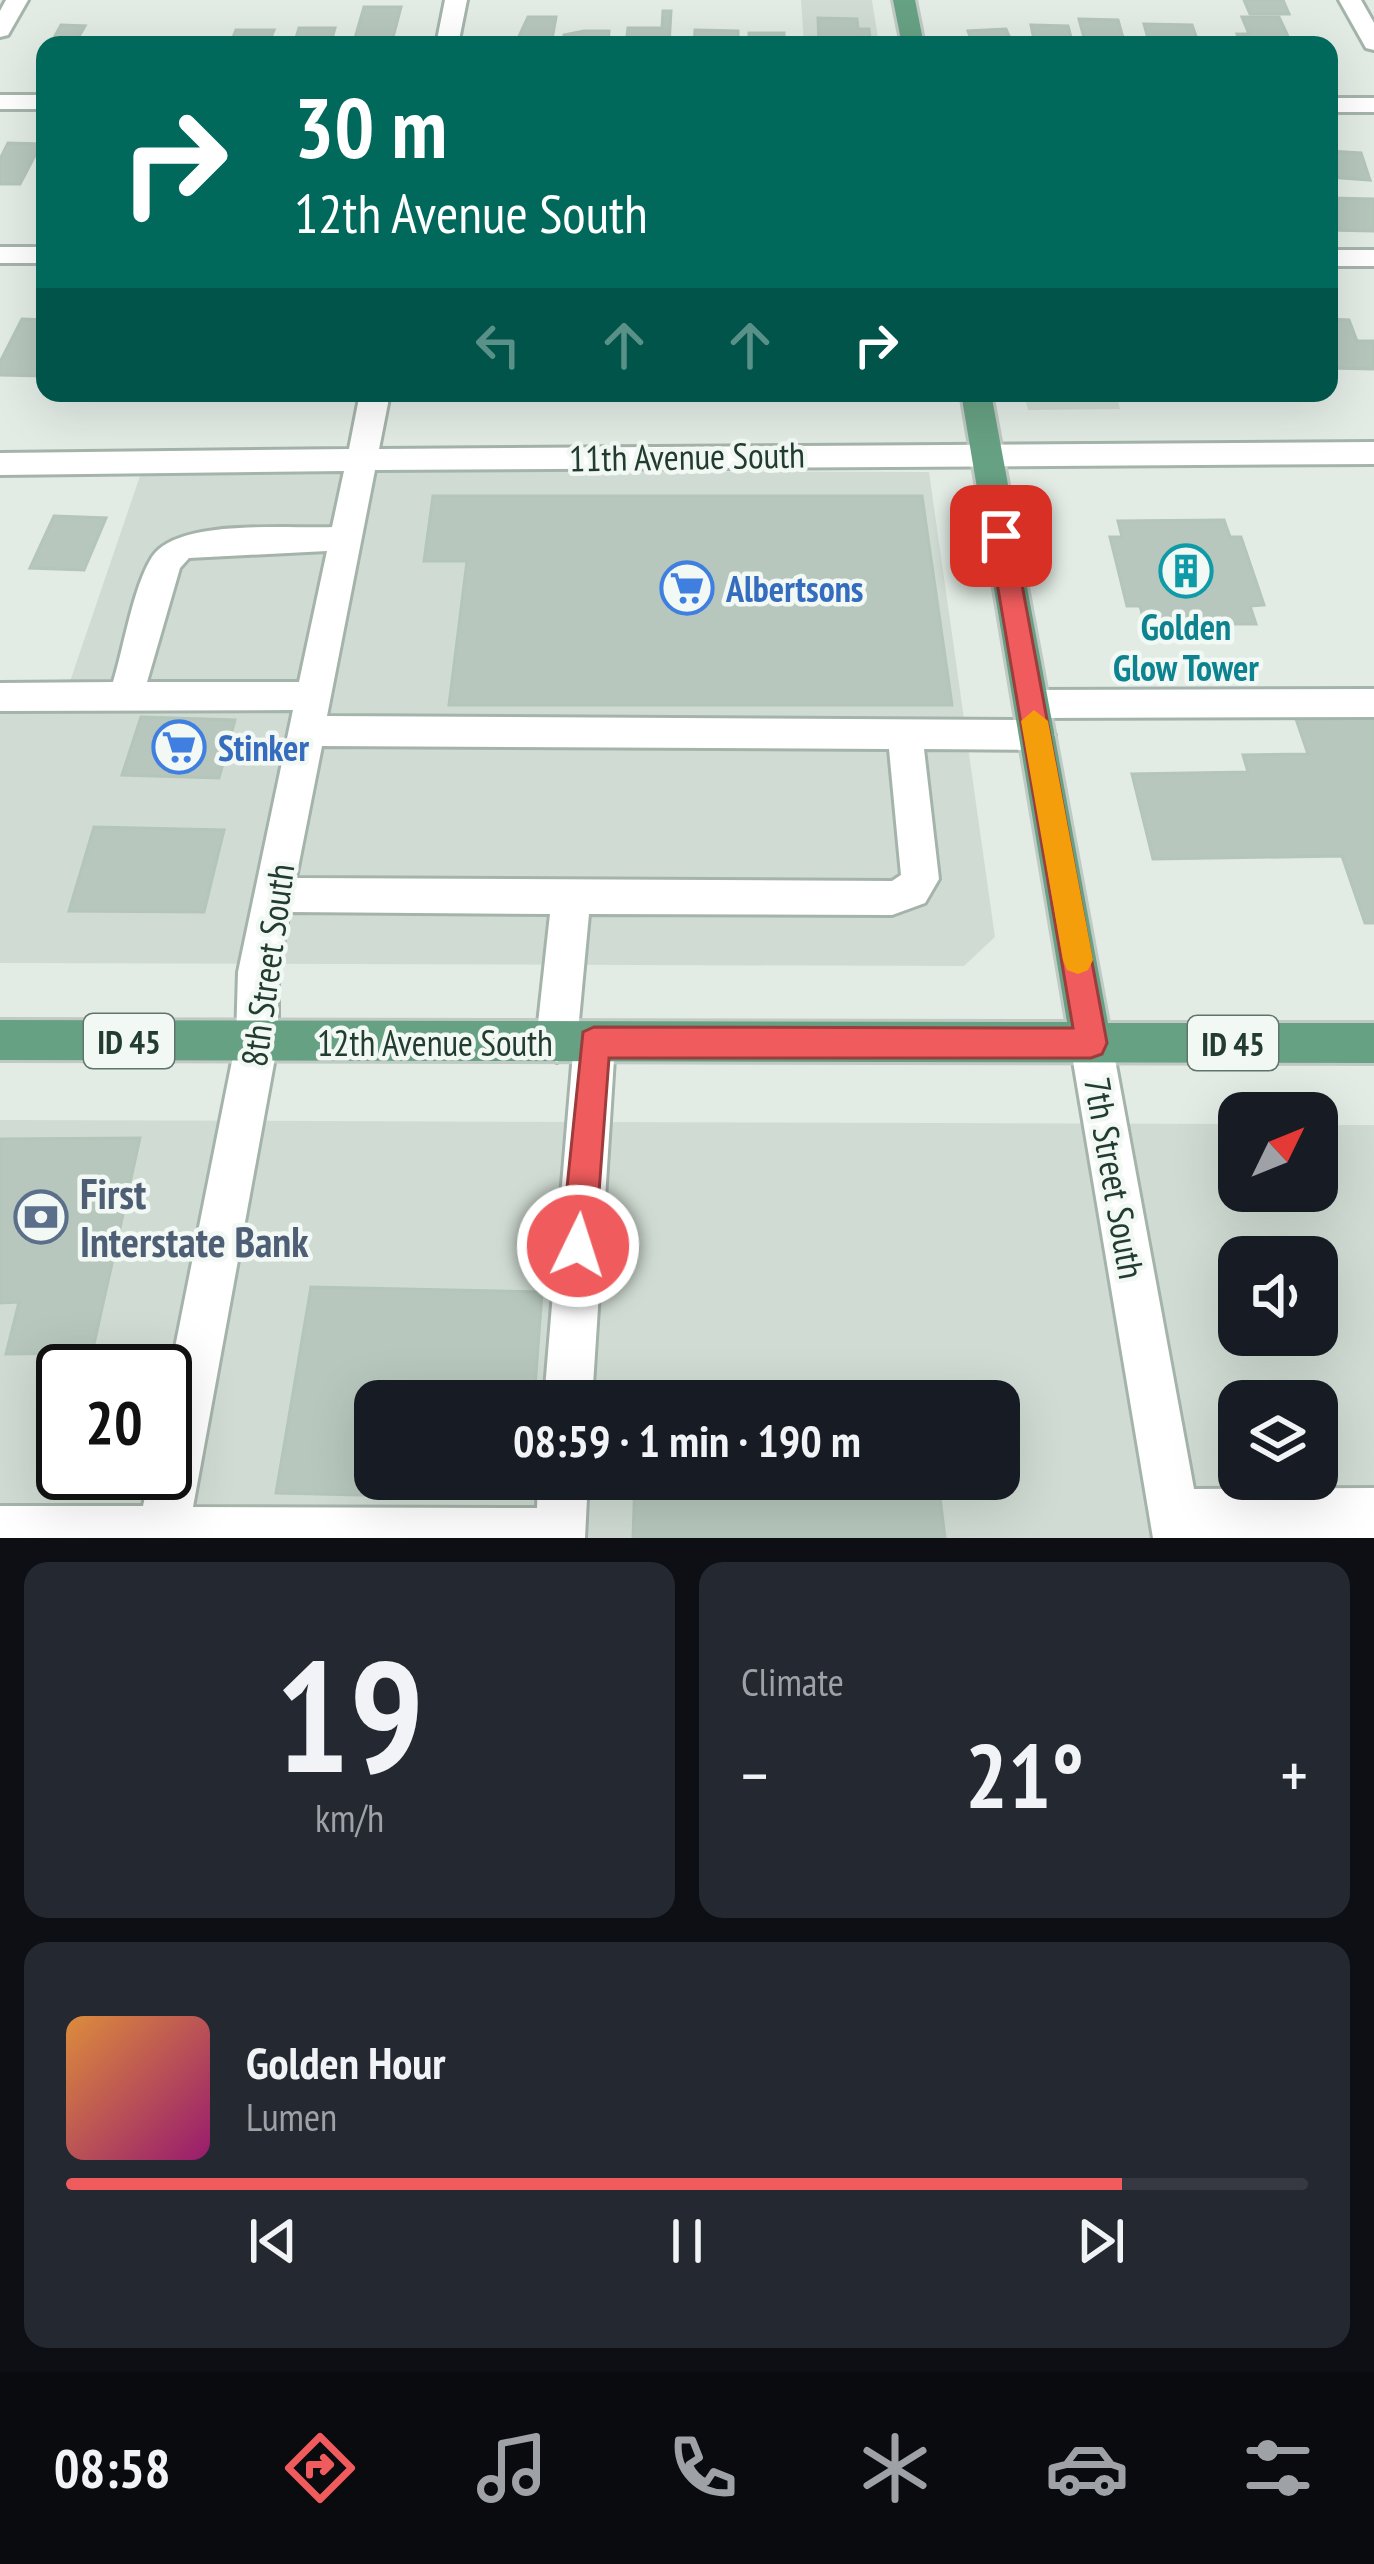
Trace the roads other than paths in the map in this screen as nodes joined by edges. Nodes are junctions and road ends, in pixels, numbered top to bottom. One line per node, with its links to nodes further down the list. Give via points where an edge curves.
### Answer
1 (17, 0): 5 (street)
2 (456, 0): 6 (street)
3 (904, 0): 7 (main road)
4 (1350, 0): 8 (street)
5 (0, 30)
6 (449, 36)
7 (911, 36)
8 (1374, 43)
9 (0, 102): 10 (street)
10 (36, 102)
11 (1338, 105): 12 (street)
12 (1374, 105)
13 (0, 255): 14 (street)
14 (36, 255)
15 (1338, 257): 16 (street)
16 (1374, 257)
17 (373, 402): 21 (street, 8th Street South)
18 (978, 402): 19 (main road, 7th Street South)
19 (986, 452): 20 (street, 11th Avenue South); 21 (street, 11th Avenue South); 28 (main road, 7th Street South)
20 (1374, 453)
21 (361, 461): 22 (street, 11th Avenue South); 23 (street, 8th Street South)
22 (0, 464)
23 (346, 539): 24 (street, via 178,549 164,563); 27 (street, 8th Street South)
24 (126, 696): 25 (street); 27 (street)
25 (0, 697)
26 (1374, 703): 28 (street)
27 (311, 713): 29 (street); 30 (street, 8th Street South)
28 (1034, 720): 29 (street); 35 (main road, 7th Street South)
29 (904, 735): 31 (street, via 920,879 911,891 892,898)
30 (274, 895): 31 (street); 33 (street, 8th Street South, via 258,972)
31 (571, 896): 34 (street)
32 (0, 1040): 33 (main road, 12th Avenue South / ID 45)
33 (257, 1041): 34 (main road, 12th Avenue South / ID 45); 42 (street, 8th Street South)
34 (576, 1042): 35 (main road, 12th Avenue South / ID 45); 37 (street)
35 (1091, 1043): 36 (main road, 12th Avenue South / ID 45); 40 (street, 7th Street South)
36 (1374, 1043)
37 (568, 1380)
38 (562, 1500): 43 (street)
39 (1371, 1513): 40 (street)
40 (1176, 1526)
41 (0, 1531): 42 (street)
42 (163, 1535): 43 (street)
43 (560, 1536)

